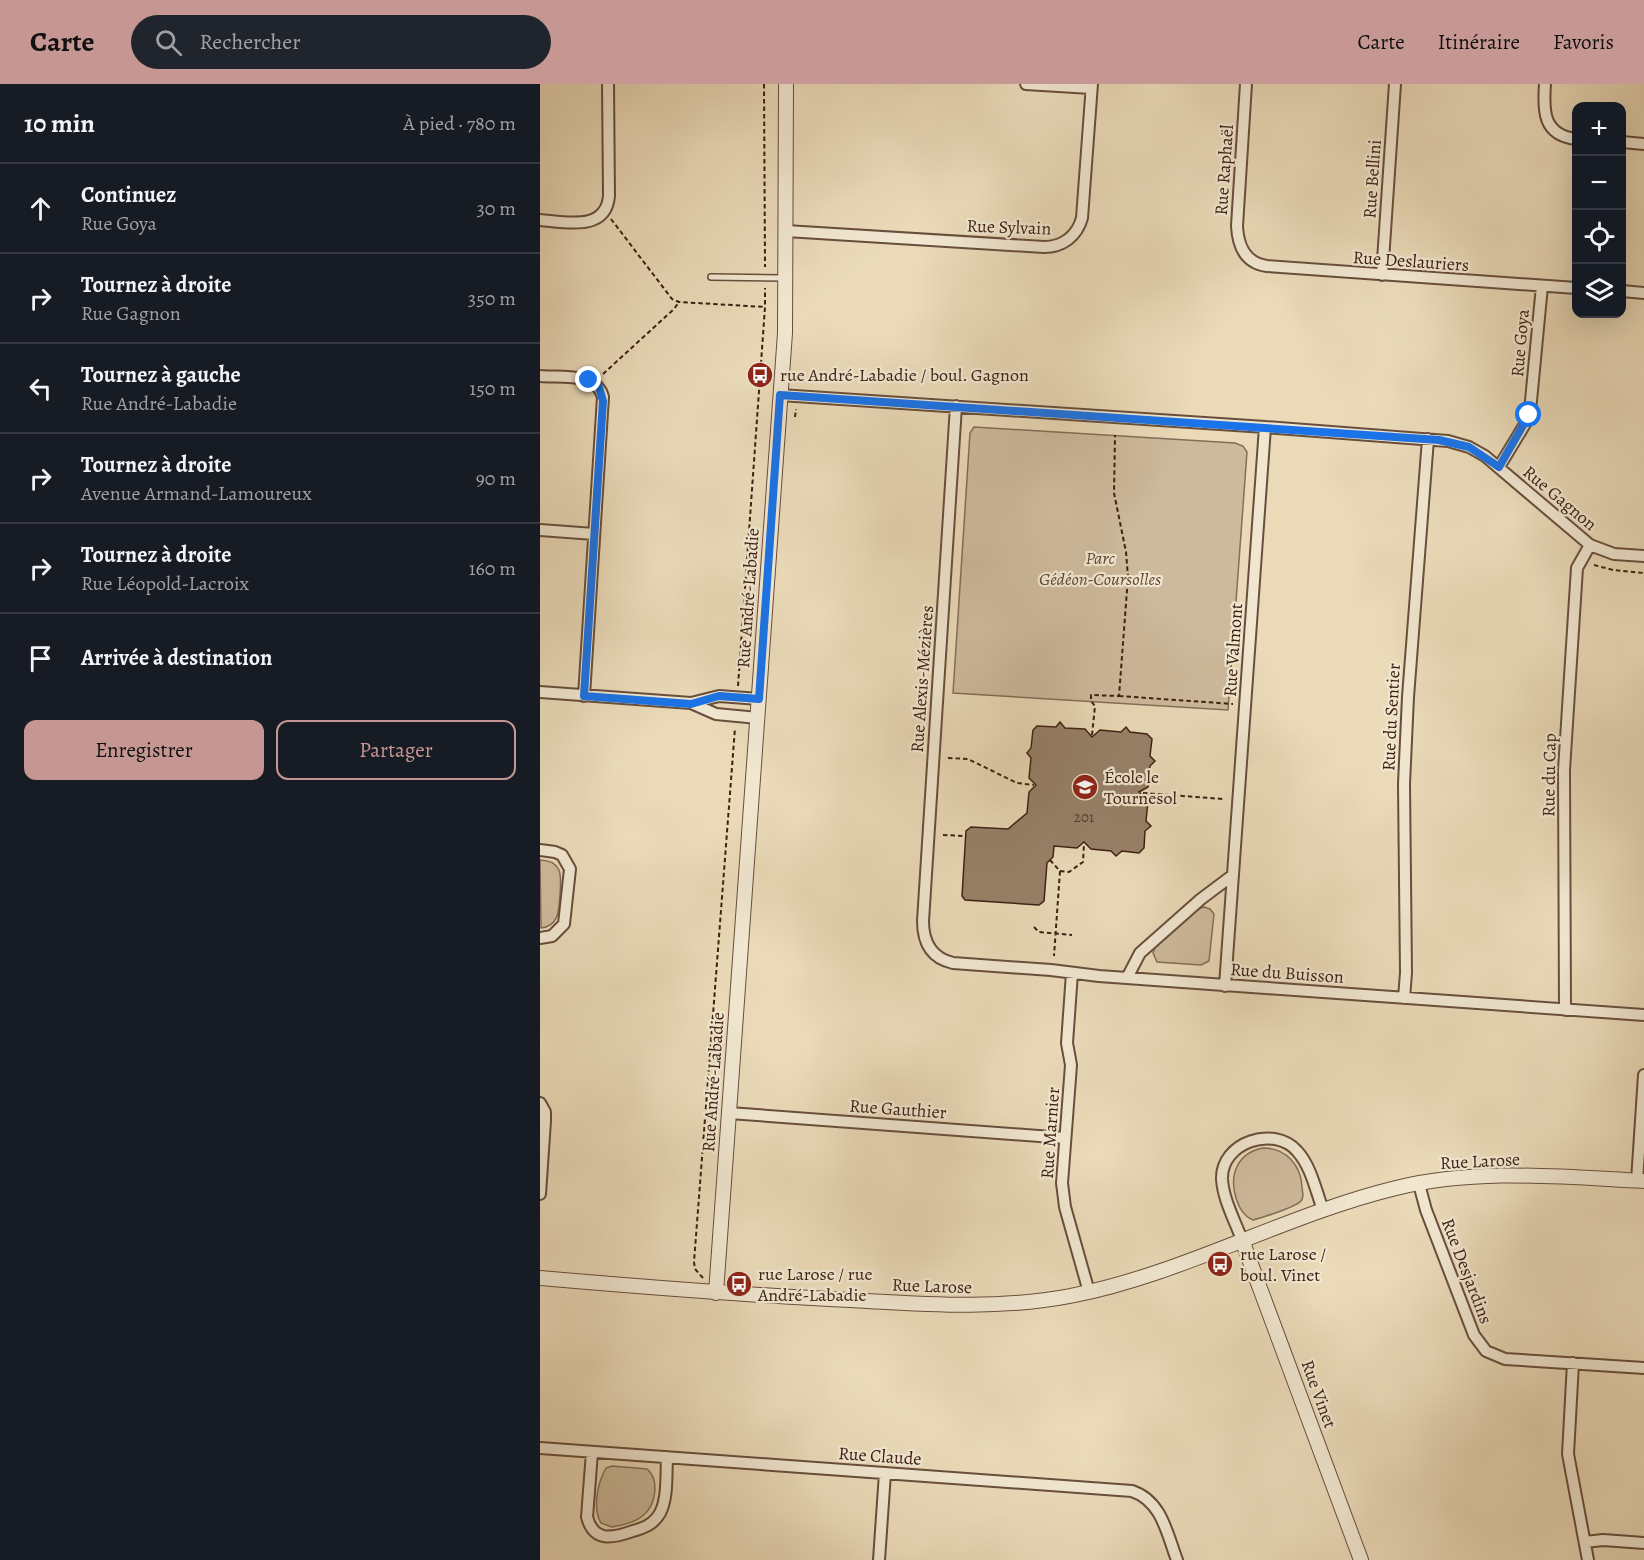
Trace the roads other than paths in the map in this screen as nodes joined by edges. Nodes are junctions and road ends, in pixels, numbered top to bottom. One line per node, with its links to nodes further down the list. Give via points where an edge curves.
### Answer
1 (608, 84): 11 (street, via 606,208 589,222)
2 (786, 84): 12 (street, Rue André-Labadie)
3 (1026, 84): 7 (street)
4 (1246, 84): 13 (street, Rue Raphaël, via 1237,226 1239,244)
5 (1395, 84): 14 (street, Rue Bellini)
6 (1545, 84): 8 (street, via 1544,111 1549,124 1560,135)
7 (1091, 86): 12 (street, Rue Sylvain, via 1082,218 1076,232 1064,243 1044,247)
8 (1572, 138)
9 (1626, 142): 10 (street)
10 (1644, 144)
11 (540, 220)
12 (786, 231): 16 (street, Rue André-Labadie)
13 (1246, 256): 14 (street, Rue Deslauriers, via 1262,266)
14 (1382, 275): 17 (street, Rue Deslauriers)
15 (711, 277): 16 (lane)
16 (786, 278): 22 (street, Rue André-Labadie)
17 (1542, 286): 18 (street, Rue Deslauriers); 26 (street, Rue Goya, via 1530,411)
18 (1572, 288)
19 (1626, 291): 20 (street)
20 (1644, 293)
21 (540, 376): 28 (street, via 589,380 602,394)
22 (780, 395): 23 (street, Rue Gagnon); 33 (street, Rue André-Labadie)
23 (956, 406): 24 (street, Rue Gagnon); 39 (street, Rue Alexis-Mézières, via 924,901 923,933)
24 (1265, 427): 25 (street, Rue Gagnon); 37 (street, Rue Valmont)
25 (1428, 439): 26 (street, Rue Gagnon, via 1469,447); 43 (street, Rue du Sentier, via 1404,784)
26 (1499, 467): 29 (street, Rue Gagnon)
27 (540, 530): 28 (street)
28 (594, 534): 32 (street)
29 (1590, 545): 30 (street, Rue Gagnon, via 1614,554); 44 (street, Rue du Cap, via 1577,568 1564,770)
30 (1644, 556)
31 (540, 693): 32 (street)
32 (584, 696): 34 (street)
33 (759, 699): 34 (street, via 719,696); 35 (street, Rue André-Labadie)
34 (691, 704): 35 (street, via 716,714)
35 (758, 718): 48 (street, Rue André-Labadie)
36 (540, 850): 38 (street, via 562,855 570,869 564,924 552,936)
37 (1233, 875): 41 (street, via 1140,953); 42 (street, Rue Valmont)
38 (540, 938)
39 (931, 952): 40 (street, Rue du Buisson, via 953,963)
40 (1072, 973): 41 (street, Rue du Buisson); 49 (street, Rue Marnier)
41 (1127, 978): 42 (street, Rue du Buisson)
42 (1226, 986): 43 (street, Rue du Buisson)
43 (1404, 999): 44 (street, Rue du Buisson)
44 (1565, 1010): 45 (street, Rue du Buisson)
45 (1644, 1015)
46 (1644, 1075): 50 (street)
47 (540, 1103): 52 (street, via 545,1121)
48 (729, 1113): 49 (street, Rue Gauthier); 57 (street, Rue André-Labadie)
49 (1065, 1138): 56 (street, Rue Marnier, via 1064,1199)
50 (1640, 1181): 51 (street, Rue Larose, via 1487,1176)
51 (1419, 1184): 53 (street, Rue Larose); 58 (street, Rue Desjardins, via 1482,1348 1505,1359)
52 (540, 1194)
53 (1323, 1210): 54 (street, Rue Larose); 54 (street, via 1297,1150 1279,1139 1255,1140 1236,1150 1223,1171 1224,1188)
54 (1242, 1240): 56 (street, Rue Larose); 68 (street, Rue Vinet)
55 (540, 1278): 57 (street, Rue Larose)
56 (1089, 1292): 57 (street, Rue Larose, via 1040,1301 970,1306)
57 (716, 1293)
58 (1573, 1363): 59 (street, Rue Desjardins); 64 (street, via 1567,1448)
59 (1644, 1368)
60 (540, 1448): 61 (street, Rue Claude)
61 (592, 1452): 62 (street, Rue Claude); 62 (street, via 588,1521 598,1534 610,1538 643,1528 658,1515)
62 (667, 1457): 63 (street, Rue Claude)
63 (885, 1473): 66 (street); 67 (street, Rue Claude, via 1137,1493 1158,1511)
64 (1585, 1542): 65 (street); 69 (street)
65 (1644, 1543)
66 (879, 1560)
67 (1177, 1560)
68 (1361, 1560)
69 (1588, 1560)

